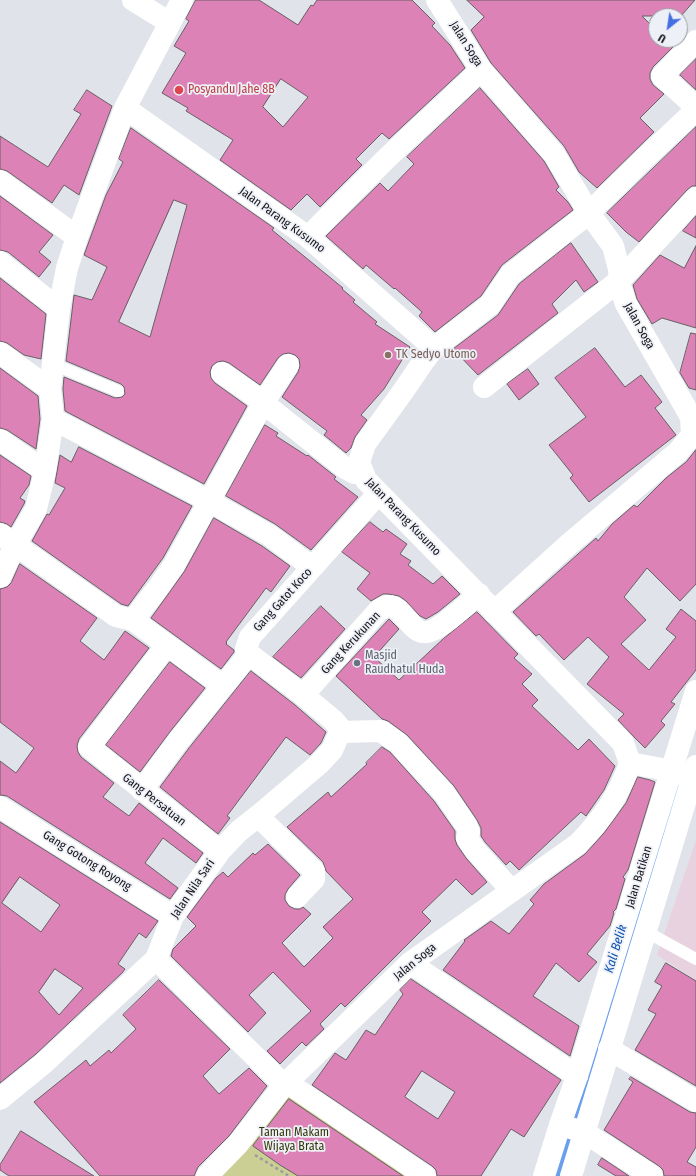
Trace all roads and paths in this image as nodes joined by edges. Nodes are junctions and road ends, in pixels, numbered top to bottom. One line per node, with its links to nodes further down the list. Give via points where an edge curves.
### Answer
1 (133, 0): 4 (street)
2 (182, 0): 4 (street)
3 (438, 0): 6 (street, Jalan Soga)
4 (170, 23): 7 (street)
5 (696, 41): 8 (street, via 662,76)
6 (482, 70): 11 (street, Jalan Soga, via 554,154); 12 (street, via 382,162)
7 (125, 108): 12 (street, Jalan Parang Kusumo); 13 (street)
8 (696, 109): 11 (street)
9 (0, 181): 13 (street)
10 (696, 198): 15 (street)
11 (589, 213): 15 (street, Jalan Soga, via 613,246); 17 (street, via 510,275 490,305)
12 (308, 236): 17 (street, Jalan Parang Kusumo)
13 (77, 237): 16 (street, via 67,268)
14 (0, 262): 16 (street)
15 (620, 280): 22 (street); 36 (street, Jalan Soga, via 626,304 691,417 692,435 678,452 568,545)
16 (59, 309): 19 (street)
17 (434, 348): 29 (street, Jalan Parang Kusumo, via 365,444 359,462)
18 (0, 353): 23 (street)
19 (53, 364): 23 (street); 24 (lane)
20 (288, 365): 25 (street)
21 (222, 373): 25 (street)
22 (484, 387)
23 (50, 389): 26 (street)
24 (118, 391)
25 (263, 403): 29 (street, via 345,468 354,473); 31 (street)
26 (53, 419): 28 (street); 31 (street)
27 (0, 440): 28 (street)
28 (45, 470): 32 (street, via 36,509)
29 (362, 471): 30 (street, Jalan Parang Kusumo)
30 (378, 494): 33 (street, Gang Gatot Koco); 35 (street, Jalan Parang Kusumo)
31 (210, 501): 33 (street, via 269,535); 37 (street, via 174,565)
32 (8, 540): 34 (street); 37 (street, via 116,616)
33 (312, 567): 39 (street, Gang Gatot Koco, via 250,637 246,649)
34 (0, 577)
35 (479, 594): 36 (street, Jalan Parang Kusumo); 42 (street, Gang Kerukunan, via 434,630 425,633 417,630 395,607 387,606 379,610)
36 (494, 612): 44 (street, Jalan Parang Kusumo, via 624,743)
37 (133, 620): 38 (street)
38 (168, 645): 40 (street); 47 (street, Gang Persatuan, via 89,748)
39 (249, 654): 40 (street); 42 (street)
40 (223, 686): 47 (street)
41 (696, 691): 45 (street, Jalan Batikan)
42 (303, 695): 43 (street, via 333,720)
43 (340, 732): 49 (street, Jalan Nila Sari, via 337,742 328,754); 51 (street, via 381,731 398,743 444,793 466,825 469,832 467,838 475,850)
44 (630, 763): 45 (street); 51 (street, Jalan Soga, via 611,805 594,828 578,844)
45 (672, 771): 46 (street); 59 (street, Jalan Batikan)
46 (694, 772): 54 (street, Jalan Batikan)
47 (142, 790): 50 (street, Gang Persatuan)
48 (0, 807): 53 (street, Gang Gotong Royong)
49 (258, 816): 50 (street, Jalan Nila Sari); 52 (street, via 314,871 314,878)
50 (220, 851): 53 (street, Jalan Nila Sari)
51 (512, 891): 57 (street, Jalan Soga)
52 (297, 897)
53 (173, 916): 55 (street, Jalan Nila Sari)
54 (645, 930): 56 (lane); 58 (street, Jalan Batikan)
55 (156, 959): 60 (street); 61 (street, Jalan Nila Sari, via 44,1063)
56 (696, 959)
57 (410, 963): 59 (street); 60 (street, Jalan Soga)
58 (609, 1049): 62 (street); 64 (street, Jalan Batikan)
59 (577, 1076): 63 (street, Jalan Batikan)
60 (285, 1084): 65 (street, Jalan Soga); 68 (street)
61 (0, 1099)
62 (696, 1101)
63 (560, 1125): 64 (street); 69 (street, Jalan Batikan)
64 (584, 1132): 70 (street, Jalan Batikan); 71 (street)
65 (238, 1144): 66 (street, Jalan Soga); 67 (path)
66 (207, 1176)
67 (289, 1176)
68 (425, 1176)
69 (544, 1176)
70 (571, 1176)
71 (652, 1176)

